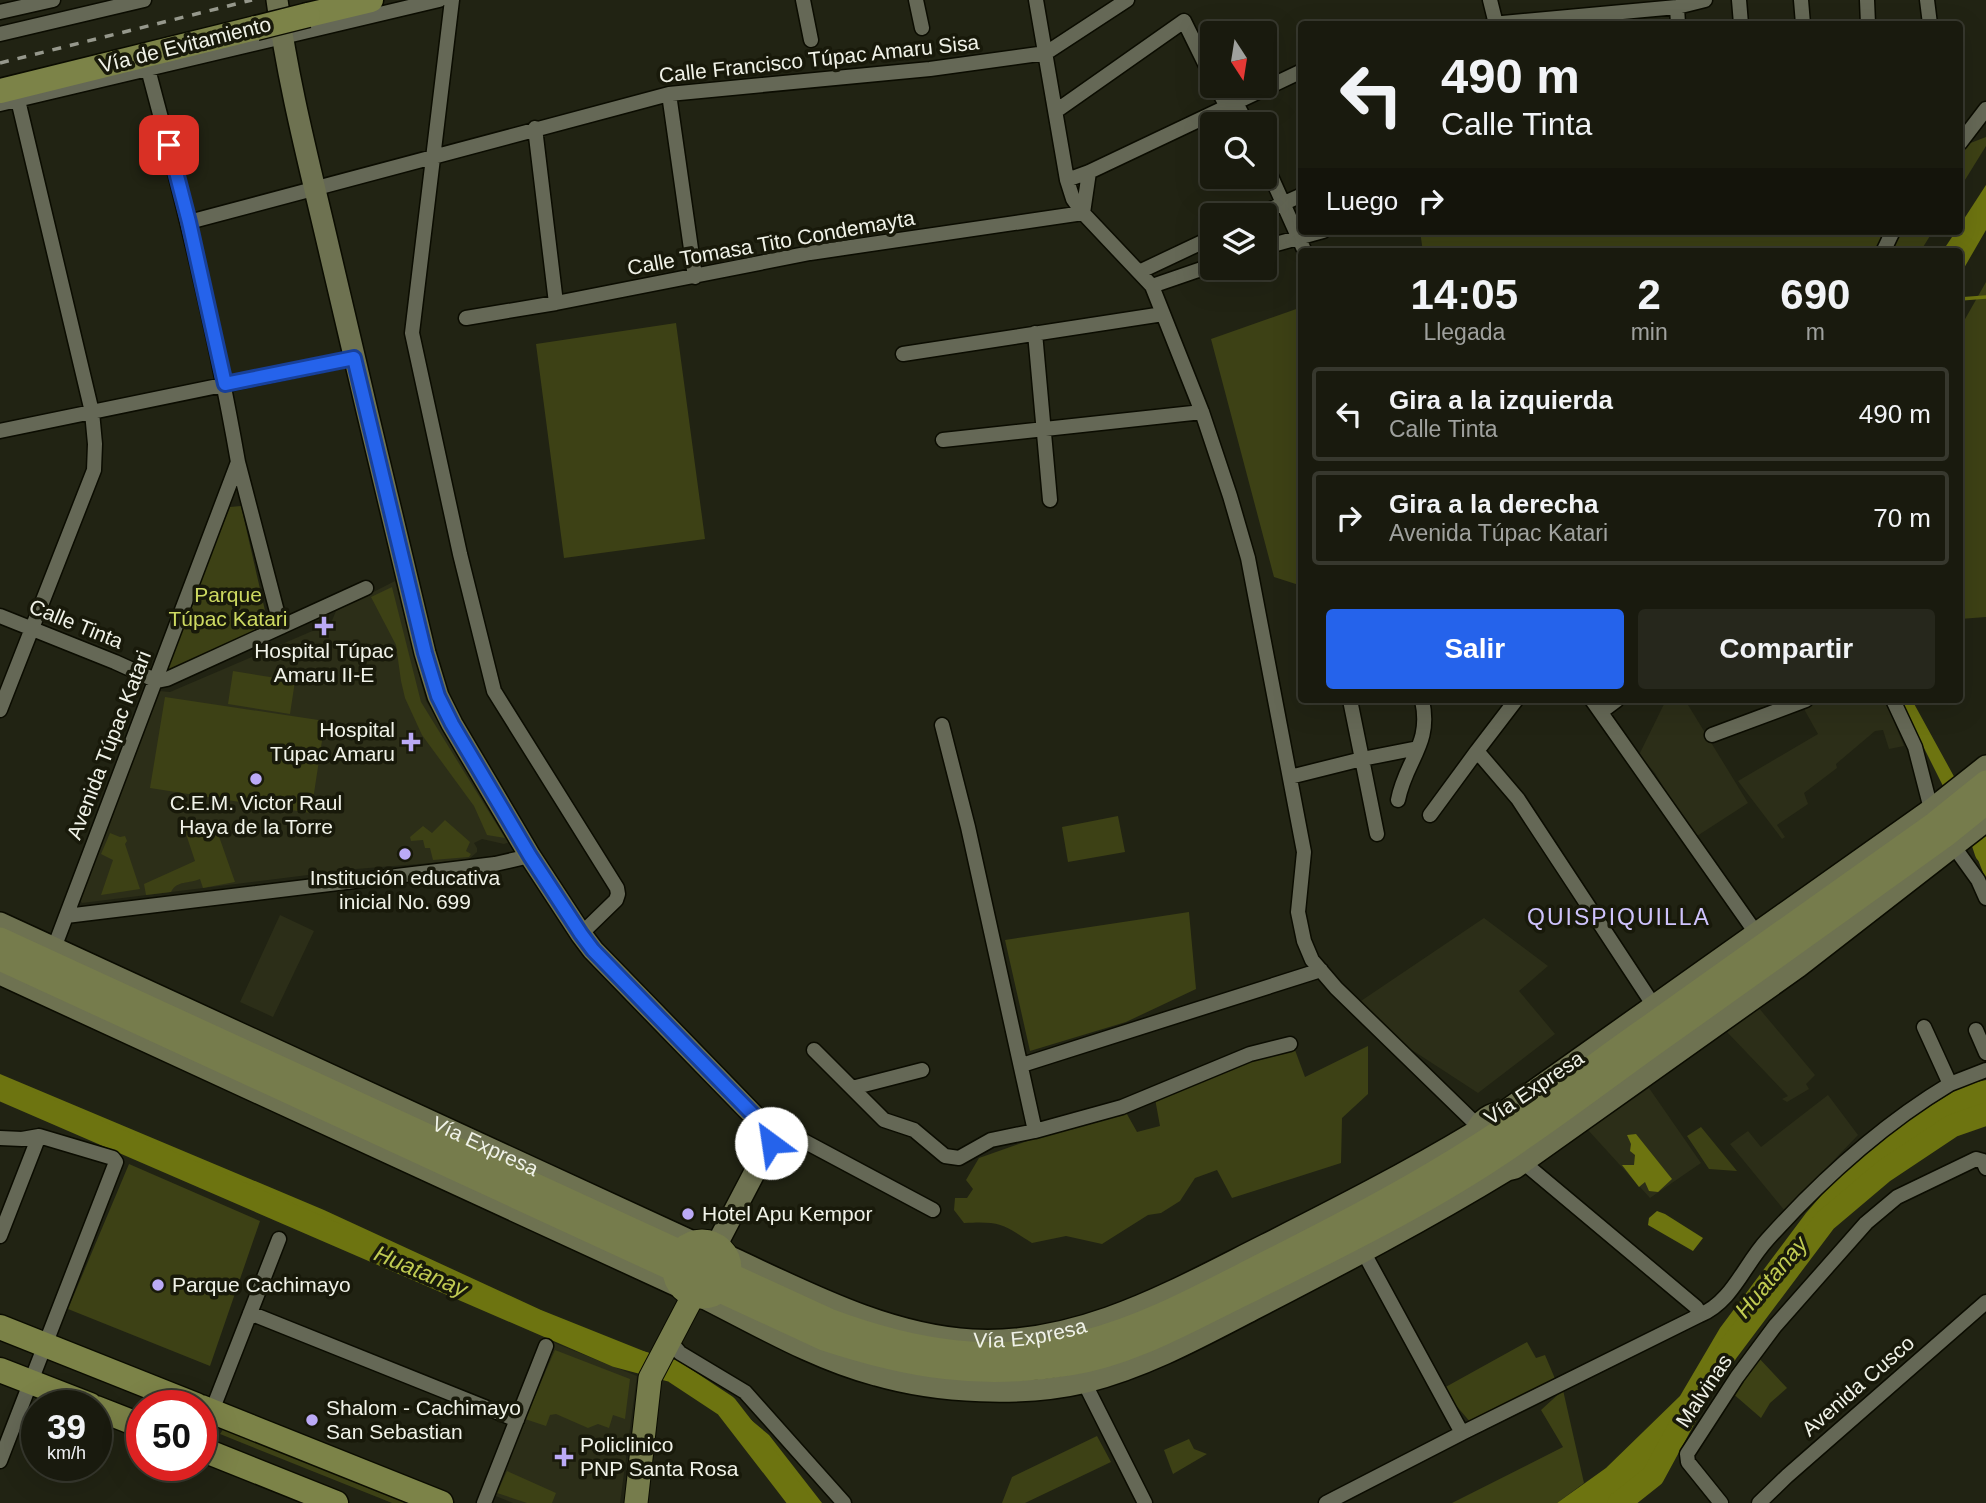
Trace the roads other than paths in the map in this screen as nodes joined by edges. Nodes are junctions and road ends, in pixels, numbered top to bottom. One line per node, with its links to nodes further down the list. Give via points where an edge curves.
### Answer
1 (53, 0): 18 (street)
2 (277, 0): 31 (main road)
3 (371, 0): 19 (highway, Vía de Evitamiento)
4 (439, 0): 19 (street)
5 (452, 0): 48 (street)
6 (803, 0): 32 (street)
7 (916, 0): 29 (street)
8 (1037, 0): 33 (street)
9 (1127, 0): 33 (street)
10 (1490, 0): 22 (street)
11 (1705, 0): 17 (street)
12 (1739, 0): 25 (street)
13 (1801, 0): 26 (street)
14 (1867, 0): 27 (street)
15 (1927, 0): 28 (street)
16 (137, 1): 30 (street)
17 (1677, 7): 20 (street); 24 (street)
18 (0, 12)
19 (308, 15): 21 (highway, Vía de Evitamiento, bridge); 31 (street)
20 (1610, 19): 23 (street)
21 (254, 20): 37 (highway, Vía de Evitamiento); 39 (highway, Vía de Evitamiento)
22 (1494, 21)
23 (1549, 21)
24 (1678, 21)
25 (1741, 21)
26 (1803, 21)
27 (1868, 21)
28 (1930, 21)
29 (922, 28)
30 (1, 31)
31 (282, 37): 35 (street); 51 (main road)
32 (811, 40)
33 (1046, 53): 38 (street, Calle Francisco Túpac Amaru Sisa); 44 (street)
34 (1200, 54): 44 (street, via 1184,21)
35 (148, 69): 39 (street); 57 (street, Avenida Túpac Katari)
36 (1298, 73): 41 (street)
37 (0, 75)
38 (669, 94): 46 (street, Calle Francisco Túpac Amaru Sisa); 64 (street)
39 (9, 95): 42 (street); 73 (street)
40 (1226, 98): 41 (street)
41 (1230, 103): 45 (street); 49 (street)
42 (0, 104)
43 (1986, 109): 47 (street)
44 (1056, 111): 50 (street)
45 (1237, 112)
46 (535, 128): 48 (street, Calle Francisco Túpac Amaru Sisa); 66 (street)
47 (1963, 140)
48 (435, 155): 51 (street, Calle Francisco Túpac Amaru Sisa); 110 (street, via 412,333 494,691 618,894)
49 (1089, 172): 50 (street); 56 (street)
50 (1067, 180): 56 (street)
51 (314, 187): 57 (street, Calle Francisco Túpac Amaru Sisa); 71 (main road)
52 (1277, 188): 54 (street)
53 (1298, 197): 54 (street)
54 (1284, 203): 55 (street); 58 (street)
55 (1277, 206)
56 (1083, 213): 63 (street); 64 (street, Calle Tomasa Tito Condemayta, via 810,253)
57 (189, 222): 72 (street, Avenida Túpac Katari)
58 (1298, 234)
59 (1200, 243): 63 (street)
60 (1303, 245): 61 (street)
61 (1277, 246)
62 (1200, 269): 65 (street)
63 (1139, 272): 65 (street)
64 (695, 277): 66 (street, Calle Tomasa Tito Condemayta)
65 (1152, 286): 67 (street)
66 (556, 303): 68 (street, Calle Tomasa Tito Condemayta)
67 (1163, 314): 69 (street); 74 (street)
68 (466, 318)
69 (1035, 333): 70 (street); 75 (street)
70 (903, 355)
71 (354, 358): 72 (street); 105 (main road, via 438,696)
72 (225, 384): 73 (street); 78 (street, Avenida Túpac Katari)
73 (92, 412): 76 (street); 83 (street, via 94,470)
74 (1202, 412): 75 (street); 98 (street, via 1248,558)
75 (1042, 430): 77 (street); 79 (street)
76 (0, 431)
77 (943, 440)
78 (238, 463): 82 (street); 84 (street, Avenida Túpac Katari)
79 (1050, 500)
80 (366, 588): 82 (street)
81 (0, 616): 83 (street, Calle Tinta)
82 (281, 627): 84 (street)
83 (31, 628): 84 (street, Calle Tinta); 91 (street)
84 (157, 681): 107 (street, Avenida Túpac Katari)
85 (1351, 703): 96 (street)
86 (1423, 703): 94 (street, via 1426,719)
87 (1514, 703): 95 (street)
88 (1798, 703): 93 (street)
89 (1894, 703): 103 (street)
90 (1596, 706): 109 (street)
91 (0, 710)
92 (942, 725): 126 (street)
93 (1712, 735)
94 (1418, 748): 96 (street); 99 (street)
95 (1478, 751): 101 (street); 116 (street, via 1518,799)
96 (1362, 759): 98 (street); 104 (street)
97 (1985, 773): 103 (main road, Vía Expresa)
98 (1290, 777): 114 (street, via 1304,852 1299,886 1301,929)
99 (1398, 800)
100 (1986, 803): 103 (main road, Vía Expresa)
101 (1430, 815)
102 (1986, 821): 103 (main road, Vía Expresa)
103 (1943, 828): 106 (street); 109 (main road, Vía Expresa); 133 (main road, Vía Expresa); 138 (main road, Vía Expresa, via 1798,967)
104 (1377, 834)
105 (530, 856): 107 (street); 110 (main road)
106 (1986, 898)
107 (66, 916): 112 (street, Avenida Túpac Katari)
108 (0, 923): 112 (main road, Vía Expresa)
109 (1756, 933): 116 (main road, Vía Expresa)
110 (581, 934): 135 (main road)
111 (0, 939): 118 (main road, Vía Expresa)
112 (54, 948): 117 (main road, Vía Expresa)
113 (0, 958): 118 (main road, Vía Expresa)
114 (1321, 971): 126 (street); 138 (street)
115 (0, 974): 125 (main road, Vía Expresa)
116 (1654, 1006): 133 (main road, Vía Expresa)
117 (197, 1014): 118 (main road); 124 (main road, Vía Expresa)
118 (147, 1016): 125 (main road); 131 (main road, Vía Expresa)
119 (1923, 1027): 129 (street)
120 (1976, 1030): 123 (street)
121 (1290, 1044): 134 (street, via 1250,1054 1122,1107)
122 (814, 1050): 130 (street)
123 (1986, 1053)
124 (285, 1054): 131 (main road); 144 (main road, Vía Expresa)
125 (181, 1057): 132 (main road, Vía Expresa)
126 (1022, 1065): 134 (street)
127 (922, 1070): 130 (street)
128 (1986, 1070): 129 (street)
129 (1950, 1084): 147 (street, via 1862,1145 1828,1176 1764,1242 1720,1304)
130 (852, 1088): 134 (street, via 884,1120 914,1130 945,1156 959,1158 991,1140)
131 (320, 1095): 132 (main road); 144 (main road, Vía Expresa)
132 (265, 1096): 144 (main road, Vía Expresa)
133 (1518, 1121): 138 (main road, Vía Expresa); 138 (main road, via 1532,1142)
134 (1035, 1131)
135 (770, 1135): 140 (street, via 788,1132); 144 (main road, via 771,1143)
136 (39, 1136): 137 (street); 141 (street); 150 (street, via 116,1162)
137 (0, 1138)
138 (1496, 1151): 143 (main road, Vía Expresa); 144 (main road, Vía Expresa, via 1143,1323 1083,1343 1030,1352 925,1349 872,1336); 147 (street, via 1696,1307)
139 (1986, 1168): 170 (street, Malvinas, via 1976,1159 1882,1208 1775,1326 1687,1454 1688,1462)
140 (933, 1210)
141 (0, 1236)
142 (279, 1239): 146 (street)
143 (1364, 1253): 154 (main road, Vía Expresa, via 1195,1339 1120,1372); 160 (street)
144 (702, 1270): 149 (main road); 154 (main road, Vía Expresa, via 832,1360 876,1376 994,1391)
145 (1986, 1302): 171 (street, Avenida Cusco)
146 (250, 1313): 157 (street); 159 (street)
147 (1700, 1315): 160 (street)
148 (0, 1326): 150 (highway)
149 (668, 1340): 166 (main road, via 650,1378); 167 (street, via 680,1353 744,1392)
150 (44, 1345): 153 (street); 156 (highway)
151 (546, 1346): 159 (street)
152 (0, 1370): 153 (highway)
153 (32, 1382): 155 (highway); 162 (street)
154 (1084, 1382): 168 (street)
155 (52, 1390)
156 (158, 1390)
157 (212, 1390)
158 (217, 1414): 164 (highway)
159 (517, 1420): 165 (street)
160 (1462, 1433): 169 (street)
161 (217, 1455): 163 (highway)
162 (0, 1461)
163 (336, 1503)
164 (442, 1503)
165 (484, 1503)
166 (636, 1503)
167 (844, 1503)
168 (1145, 1503)
169 (1326, 1503)
170 (1721, 1503)
171 (1759, 1503)

